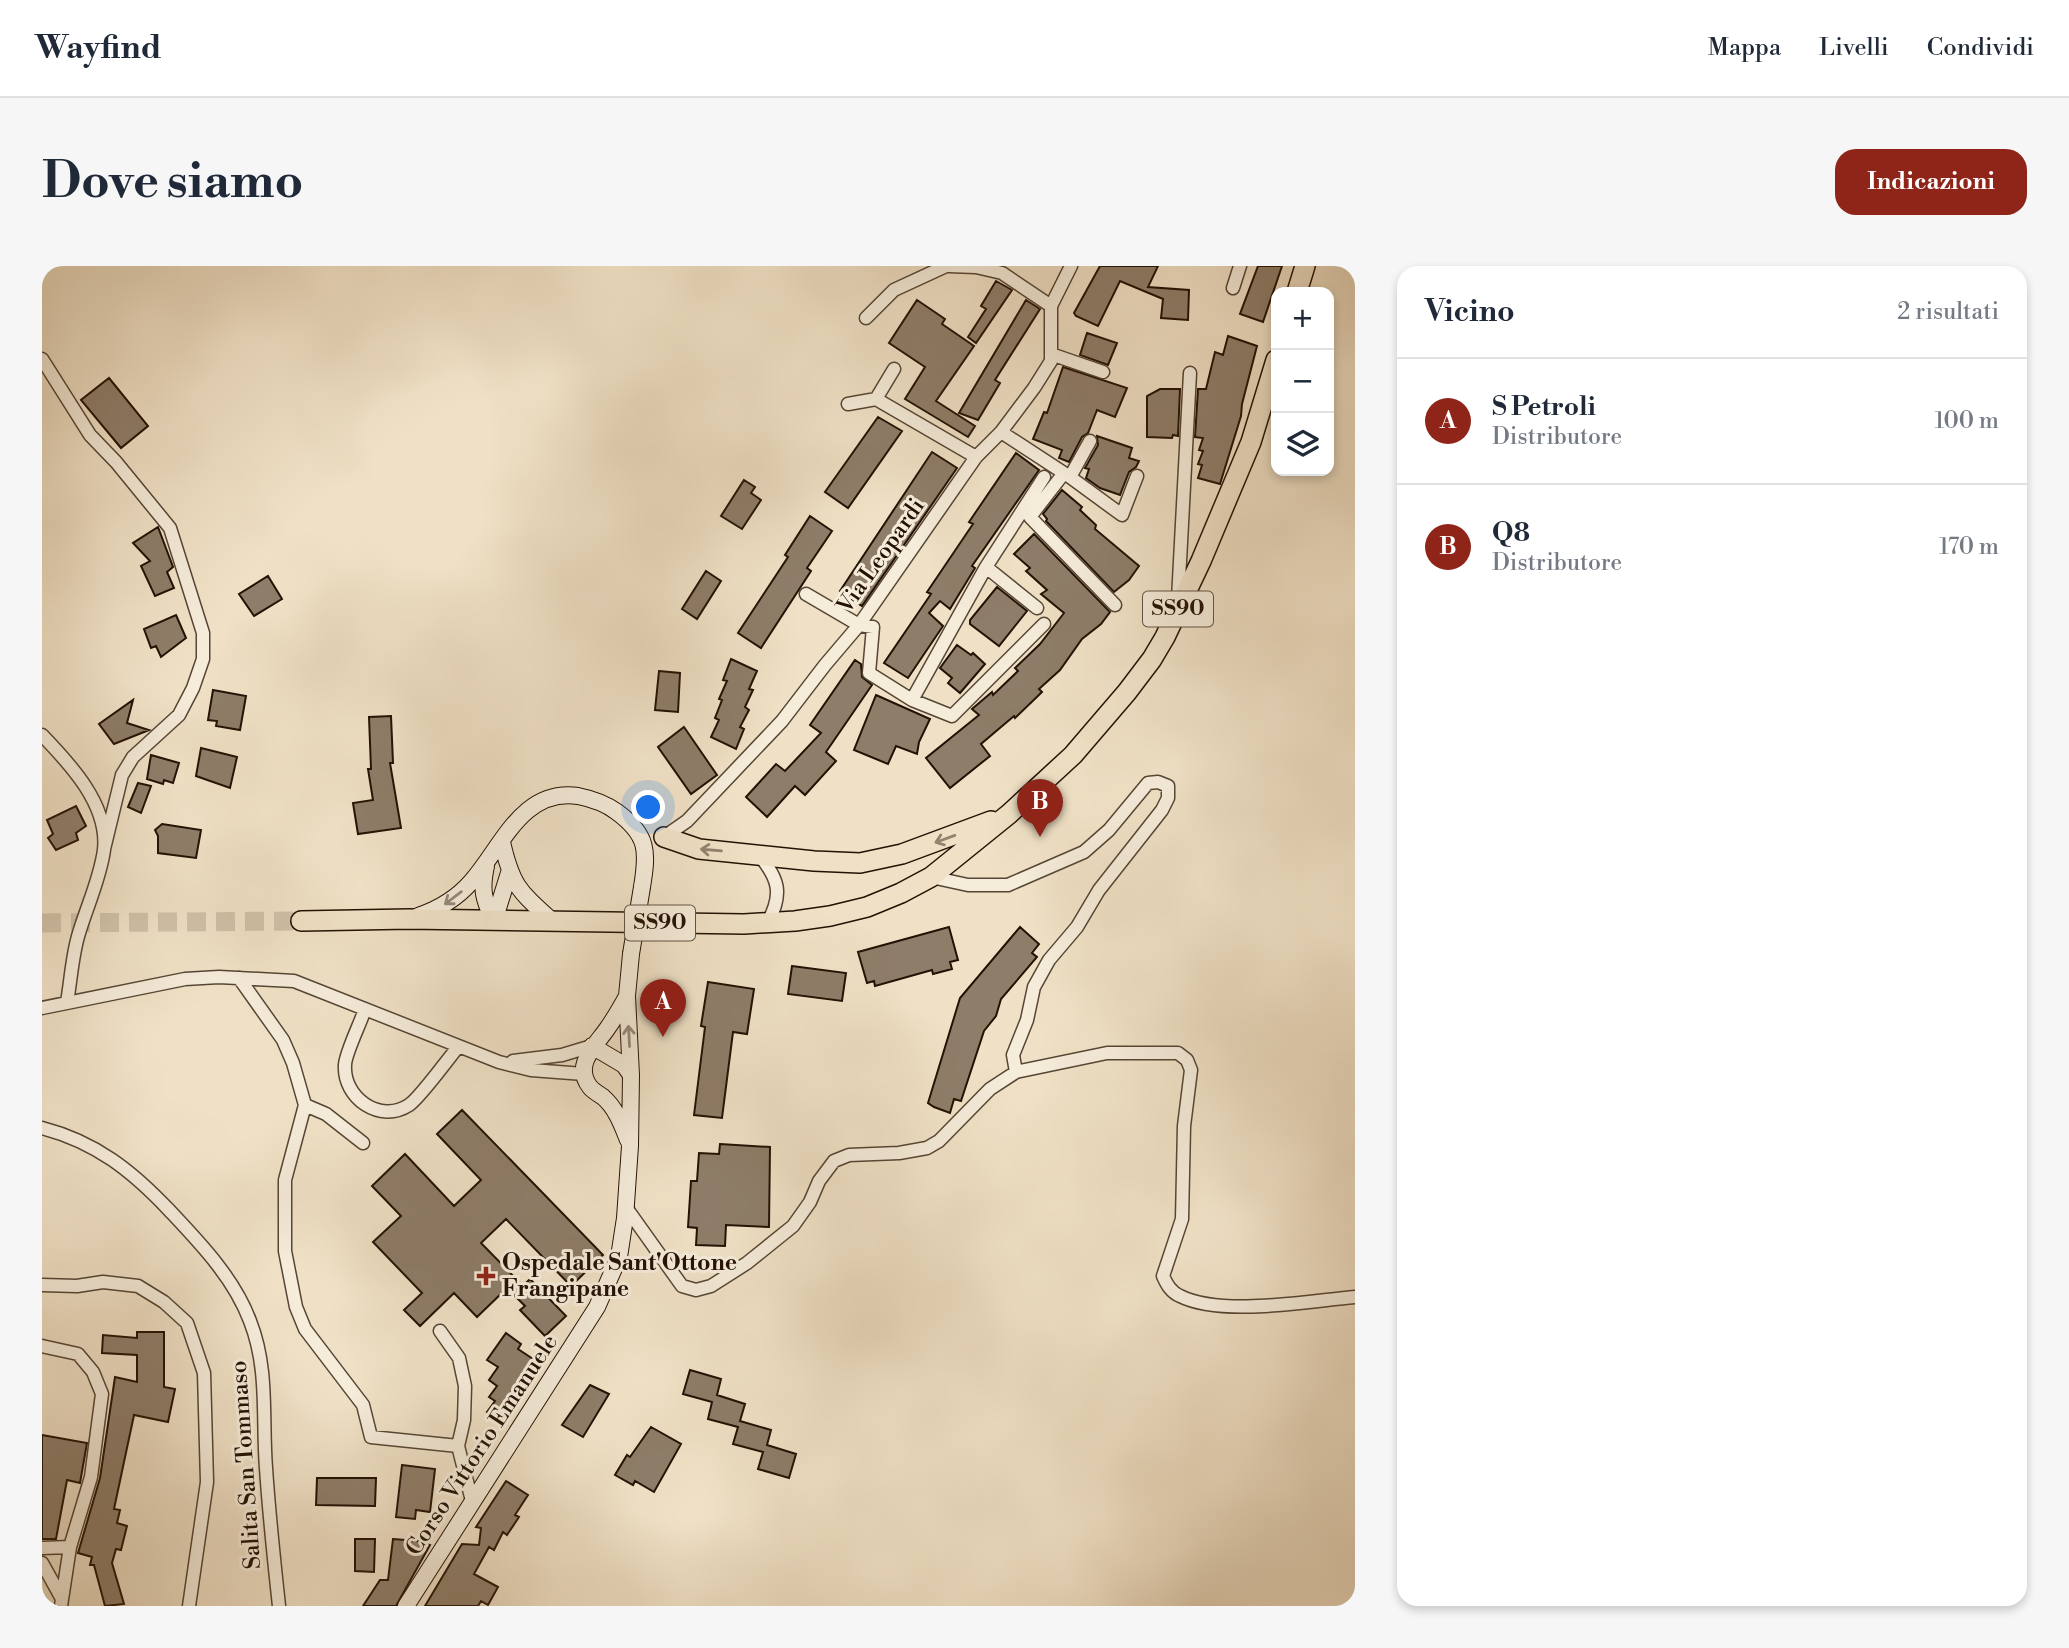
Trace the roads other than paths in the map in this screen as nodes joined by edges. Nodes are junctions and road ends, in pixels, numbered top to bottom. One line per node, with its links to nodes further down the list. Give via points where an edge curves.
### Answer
1 (948, 266): 7 (street, via 1002,273); 8 (street, via 894,290)
2 (1071, 266): 7 (street, Via Leopardi)
3 (1240, 266): 6 (street)
4 (1305, 266): 5 (main road)
5 (1299, 287)
6 (1234, 288)
7 (1051, 306): 9 (street, Via Leopardi)
8 (866, 318)
9 (1051, 354): 12 (street); 17 (street, Via Leopardi, via 1034,388)
10 (42, 359): 36 (street, via 90,435 170,528 203,634 203,659 179,715 133,757 122,775)
11 (894, 369): 15 (street)
12 (1103, 372)
13 (1191, 373): 27 (street)
14 (1271, 376): 27 (main road, SS90, via 1251,442)
15 (876, 399): 16 (street); 19 (street)
16 (848, 404)
17 (1001, 432): 19 (street, Via Leopardi); 20 (street)
18 (1090, 441): 20 (street)
19 (976, 457): 29 (street, Via Leopardi)
20 (1067, 475): 21 (street, via 1122,515); 25 (street, via 1030,517)
21 (1137, 476)
22 (1044, 477): 23 (street)
23 (986, 567): 26 (street); 30 (street)
24 (806, 594): 29 (street)
25 (1115, 605)
26 (1037, 608)
27 (1178, 610): 32 (main road, SS90, via 1152,659 1127,692 1073,755)
28 (1044, 624): 30 (street, via 952,716)
29 (859, 625): 30 (street, via 873,627 869,673); 33 (street, Via Leopardi, via 782,721 687,821)
30 (912, 700)
31 (42, 735): 36 (street, via 97,805)
32 (1009, 814): 37 (main road, one-way to 37, via 902,855 860,863); 40 (main road, SS90)
33 (664, 837): 34 (street); 37 (main road, one-way to 33, via 699,849)
34 (643, 839): 35 (street, via 632,823 610,806 566,795 536,804 521,815); 47 (street, Corso Vittorio Emanuele, bridge, via 646,861)
35 (502, 842): 38 (street); 39 (street)
36 (104, 849): 48 (street, via 78,936)
37 (759, 855): 45 (street, via 777,883 776,908)
38 (487, 863): 41 (street, one-way to 41, via 459,894 436,910); 43 (street, via 482,884)
39 (509, 873): 43 (street); 44 (street, via 521,893)
40 (931, 877): 45 (main road, SS90, via 867,907 818,918); 54 (street, via 968,885 1007,885 1084,852 1148,783 1168,786 1162,810 1099,890 1034,987 1013,1055)
41 (409, 919): 42 (main road, SS90); 43 (main road, SS90)
42 (301, 921)
43 (494, 921): 44 (main road, SS90)
44 (552, 921): 45 (main road, SS90)
45 (768, 922)
46 (239, 978): 48 (street, via 186,979); 50 (street, via 294,981); 58 (street, via 283,1040)
47 (627, 996): 51 (street, Corso Vittorio Emanuele); 56 (street, Corso Vittorio Emanuele, one-way to 47)
48 (67, 1002): 49 (street)
49 (42, 1008)
50 (365, 1009): 52 (street); 52 (street, via 345,1065 354,1095 368,1107 394,1111 410,1105)
51 (592, 1046): 53 (street, via 562,1055); 55 (street, Corso Vittorio Emanuele); 56 (street, via 624,1065)
52 (458, 1047): 53 (street)
53 (499, 1062): 55 (street)
54 (1016, 1072): 62 (street, via 990,1089 927,1148 849,1155 834,1161 793,1226 711,1286 696,1290 682,1286); 64 (street, via 1107,1053 1178,1053 1191,1070 1184,1126 1182,1220 1163,1276 1169,1289 1197,1302 1230,1307)
55 (584, 1074): 57 (street, Corso Vittorio Emanuele, via 590,1088)
56 (631, 1075): 57 (street, via 619,1091); 61 (street, Corso Vittorio Emanuele)
57 (605, 1098): 61 (street, Corso Vittorio Emanuele)
58 (305, 1105): 60 (street, via 326,1114); 67 (street, via 285,1180 285,1251 305,1329 363,1405 371,1437)
59 (42, 1128): 74 (street, Salita San Tommaso, via 85,1143 140,1179 222,1271 250,1320 266,1402 265,1466)
60 (363, 1143)
61 (630, 1146): 62 (street, Corso Vittorio Emanuele)
62 (625, 1206): 68 (street, Corso Vittorio Emanuele, via 619,1257 597,1307)
63 (42, 1285): 73 (street, Salita San Tommaso, via 103,1282 138,1286 187,1323 204,1373 207,1482)
64 (1355, 1297)
65 (440, 1331): 67 (street, via 459,1358 464,1386)
66 (42, 1346): 69 (street, via 78,1354 93,1372 102,1394 91,1476)
67 (458, 1446): 68 (street)
68 (472, 1501): 75 (street, Corso Vittorio Emanuele)
69 (70, 1547): 70 (street); 72 (street)
70 (42, 1548)
71 (42, 1563): 72 (street)
72 (61, 1601)
73 (189, 1606)
74 (279, 1606)
75 (406, 1606)

